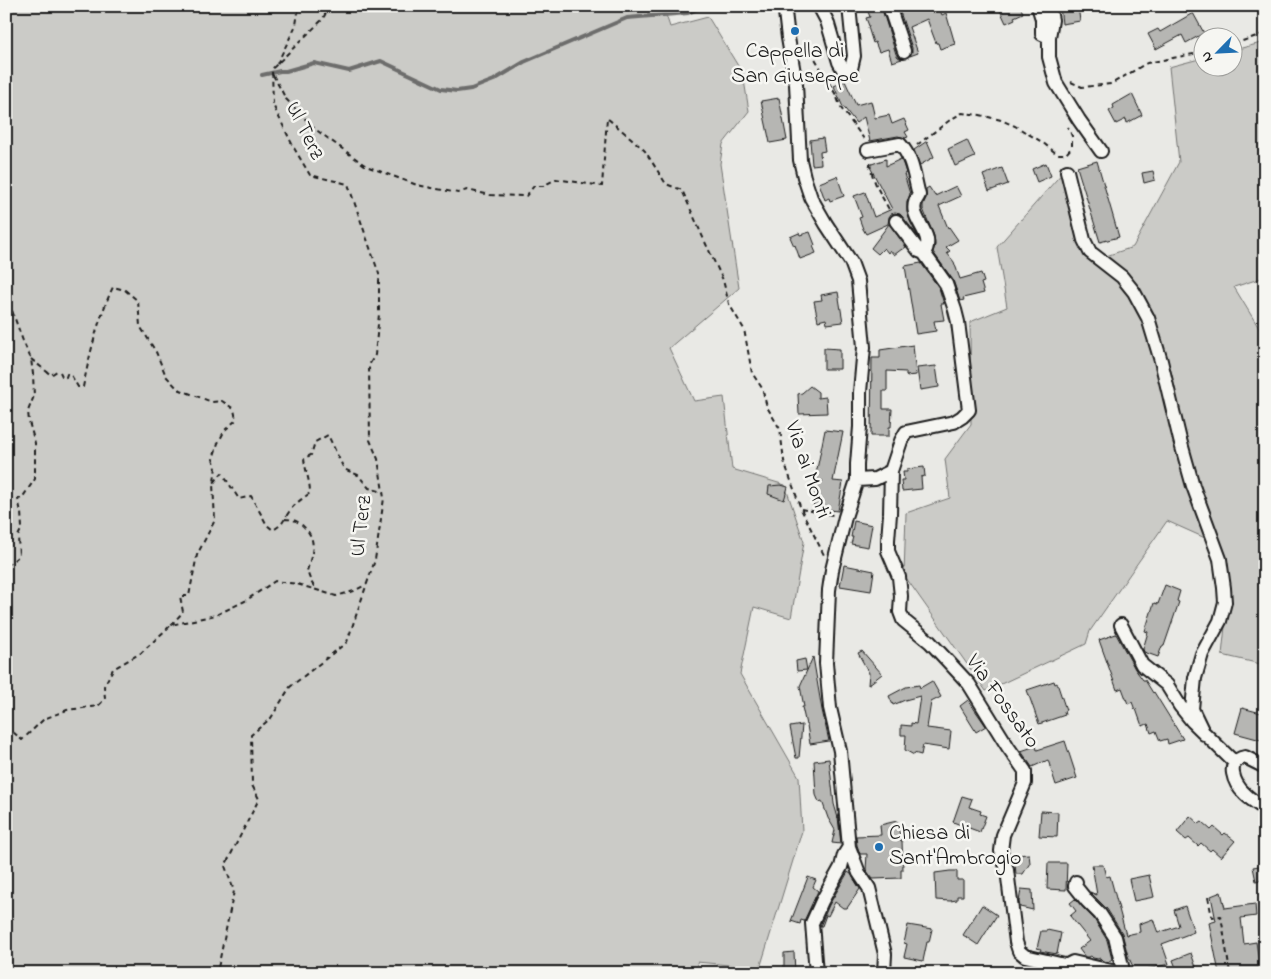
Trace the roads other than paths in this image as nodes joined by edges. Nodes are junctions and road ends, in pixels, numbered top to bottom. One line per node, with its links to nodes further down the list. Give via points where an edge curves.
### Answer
1 (783, 6): 15 (street, via 796,84 800,160 804,177 812,198 851,262 858,281 864,347)
2 (819, 6): 3 (street, via 828,21 838,62 844,71 851,69 854,56)
3 (849, 6)
4 (889, 6): 8 (street)
5 (1038, 6): 7 (street, via 1042,34)
6 (1049, 6): 7 (street, via 1052,20)
7 (1049, 37): 10 (street, via 1049,57 1056,83)
8 (904, 51)
9 (868, 150): 13 (street, via 900,144 907,152 918,196 914,214 928,238 928,248)
10 (1101, 151)
11 (1067, 171): 17 (street, via 1090,252 1122,278 1148,318 1193,486 1220,559 1224,602 1220,621 1202,654 1195,678 1192,709)
12 (896, 221): 13 (street)
13 (924, 253): 14 (street, via 946,284 955,310 969,410 954,422 906,432)
14 (891, 470): 15 (street, via 875,479); 23 (street, Via Fossato, via 888,550 899,577 902,620 930,642 969,684 1025,771 1025,783 1003,835 1001,851 1007,870 1019,951 1025,956)
15 (857, 480): 21 (street, via 832,570 826,663 830,708 840,751)
16 (1121, 625): 17 (street, via 1142,665 1167,684 1180,706)
17 (1204, 734): 18 (street)
18 (1234, 762): 19 (street, via 1245,757); 20 (street, via 1233,777 1244,793)
19 (1265, 767)
20 (1265, 809)
21 (849, 847): 24 (street, via 812,923); 25 (street, via 869,888 885,954)
22 (1076, 882): 26 (street, via 1075,886 1115,937)
23 (1069, 969): 26 (street, via 1071,963 1076,962)
24 (816, 973)
25 (884, 973)
26 (1121, 973)

